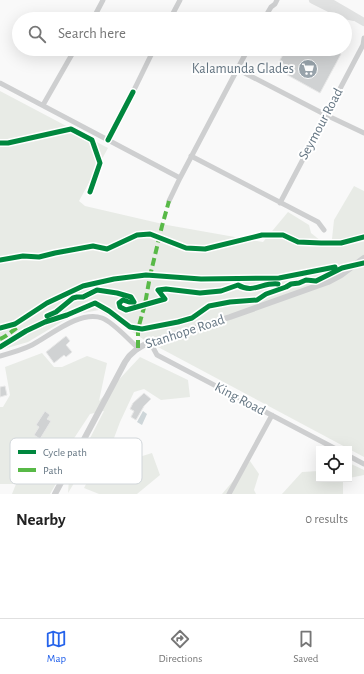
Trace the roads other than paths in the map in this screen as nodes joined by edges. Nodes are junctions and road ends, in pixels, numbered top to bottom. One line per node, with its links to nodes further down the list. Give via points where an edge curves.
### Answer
1 (103, 0): 8 (street)
2 (180, 0): 9 (street)
3 (272, 0): 7 (street)
4 (277, 0): 7 (street)
5 (313, 0): 11 (main road)
6 (326, 0): 12 (main road)
7 (271, 7): 10 (street)
8 (97, 12)
9 (174, 12)
10 (268, 12)
11 (337, 12)
12 (347, 12)
13 (354, 17): 14 (main road)
14 (364, 22)
15 (364, 38): 16 (street, Seymour Road)
16 (363, 45): 24 (street, Seymour Road)
17 (71, 56): 23 (street)
18 (151, 56): 22 (street)
19 (244, 56): 20 (street)
20 (237, 69): 24 (street); 26 (street)
21 (0, 83): 23 (street)
22 (133, 92)
23 (42, 105): 27 (street)
24 (326, 115): 25 (street); 29 (street, Seymour Road)
25 (364, 133)
26 (191, 156): 27 (street); 29 (street)
27 (180, 178): 28 (street)
28 (169, 201)
29 (280, 203): 30 (street, via 318,222)
30 (324, 230)
31 (364, 258): 32 (street, Stanhope Road, via 328,282)
32 (150, 342): 33 (street, Stanhope Road); 35 (street, King Road, via 157,355)
33 (138, 348): 34 (street, via 102,318 88,317 65,325 14,352); 36 (street, Stanhope Road, via 125,362)
34 (0, 356)
35 (272, 415): 37 (street, King Road); 42 (street)
36 (85, 438)
37 (330, 446)
38 (352, 458): 39 (street)
39 (364, 464)
40 (60, 484): 41 (street, Stanhope Road)
41 (55, 494)
42 (230, 494)

